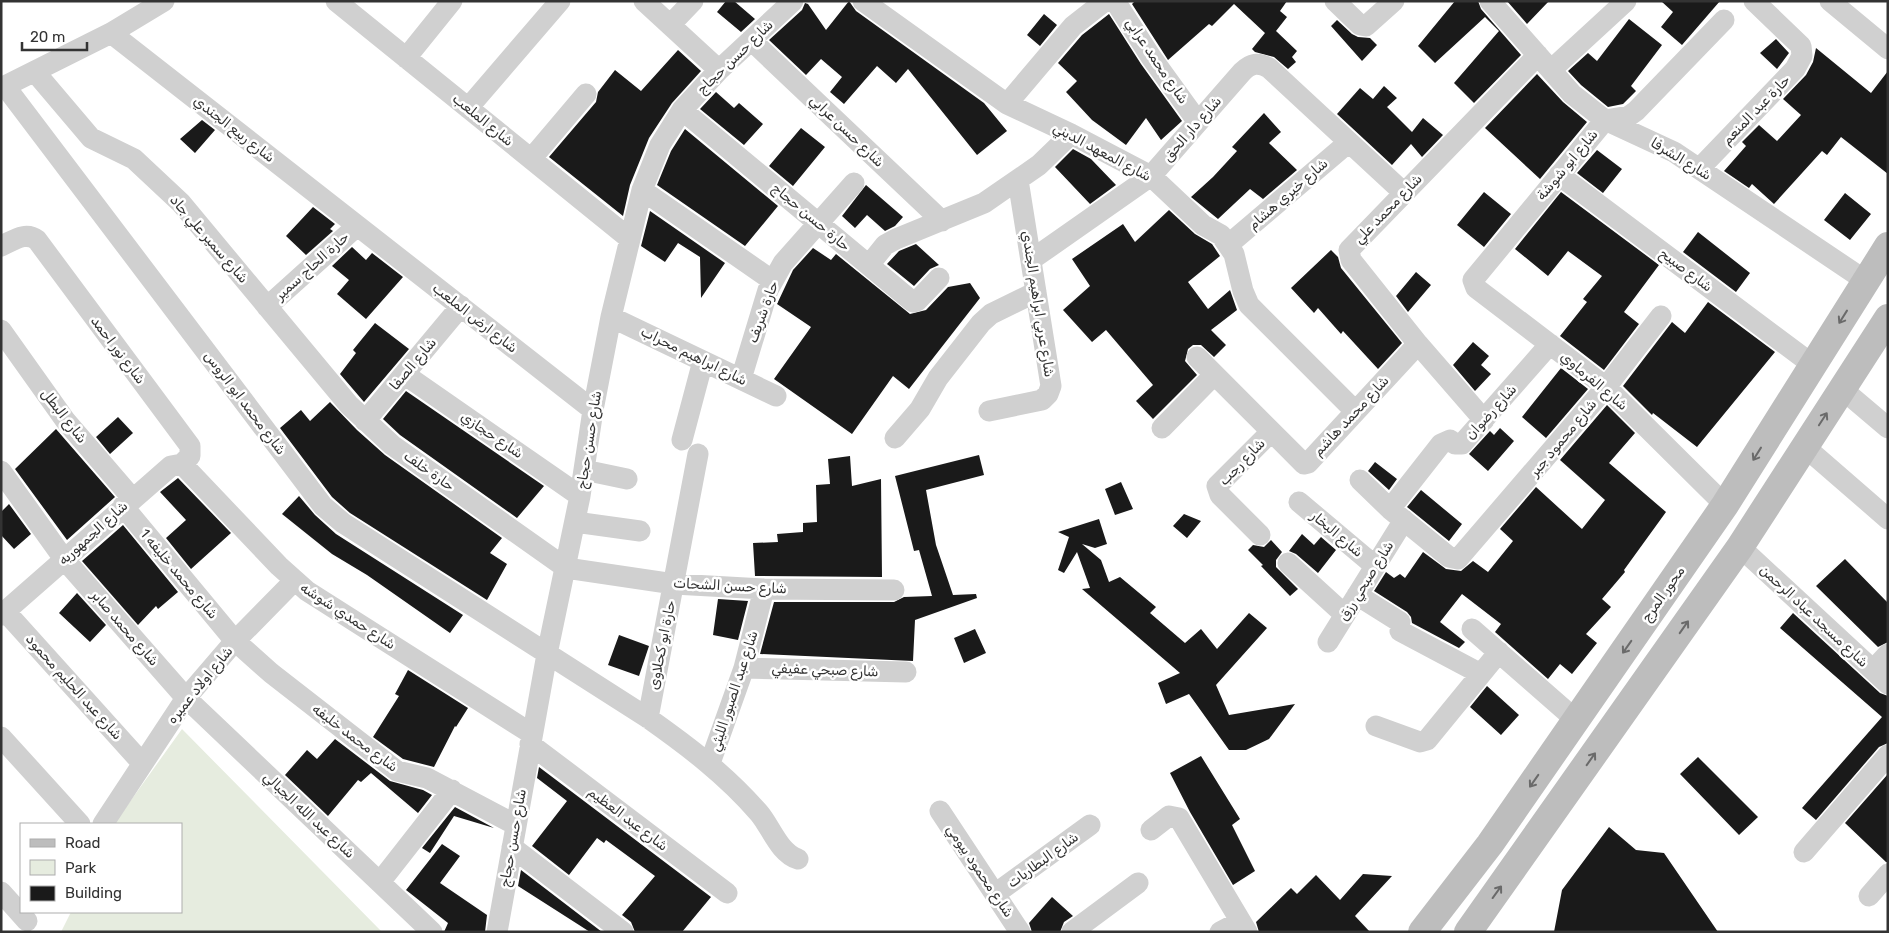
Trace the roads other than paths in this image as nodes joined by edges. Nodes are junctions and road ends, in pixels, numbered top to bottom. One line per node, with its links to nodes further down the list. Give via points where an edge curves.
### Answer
1 (164, 1): 16 (street)
2 (336, 1): 22 (street, شارع الملعب)
3 (452, 1): 22 (street)
4 (644, 1): 18 (street)
5 (693, 1): 18 (street)
6 (793, 1): 20 (street, شارع حسن حجاج)
7 (863, 1): 28 (street, شارع المعهد الديني)
8 (1336, 1): 9 (street, via 1360,25 1366,26)
9 (1394, 1)
10 (1490, 1): 23 (street, شارع الشرفا)
11 (1626, 1): 23 (street, شارع محمد علي)
12 (1830, 1): 21 (street)
13 (556, 3): 29 (street)
14 (1117, 3): 28 (street, via 1073,26); 32 (street, شارع محمد عرابي)
15 (1761, 3): 36 (street, حارة عبد المنعم, via 1801,46 1802,56 1795,69)
16 (133, 9): 19 (street)
17 (1724, 20): 31 (street, شارع ابو شوشة, via 1636,111 1629,116)
18 (670, 25): 24 (street)
19 (111, 34): 25 (street); 45 (street, شارع ربيع الجندي)
20 (752, 40): 24 (street, شارع حسن حجاج); 43 (street, شارع حسن عرابي)
21 (1888, 49)
22 (406, 58): 29 (street, شارع الملعب)
23 (1545, 63): 31 (street, شارع الشرفا, via 1572,94); 42 (street, شارع محمد علي)
24 (719, 70): 30 (street, شارع حسن حجاج)
25 (35, 72): 26 (street); 58 (street, شارع سمير علي جاد, via 92,138 134,159 181,203)
26 (3, 87): 116 (street, شارع محمد ابو الروس, via 324,506 343,523)
27 (586, 94): 35 (street)
28 (1007, 104): 33 (street, شارع المعهد الديني)
29 (468, 108): 35 (street, شارع الملعب)
30 (682, 110): 41 (street, شارع حسن حجاج, via 660,145); 44 (street, حارة حسن حجاج)
31 (1605, 120): 36 (street, شارع الشرفا, via 1652,140); 37 (street, شارع ابو شوشة)
32 (1198, 122): 34 (street, شارع دار الحق, via 1242,72 1253,64 1260,64 1269,68); 38 (street, شارع دار الحق)
33 (1071, 134): 38 (street, شارع المعهد الديني); 39 (street)
34 (1349, 142): 42 (street); 47 (street, شارع خيري هشام)
35 (531, 159): 46 (street, شارع الملعب)
36 (1699, 169): 54 (street, شارع الشرفا)
37 (1559, 175): 55 (street, شارع ابو شوشة, via 1474,277); 68 (street, شارع صبيح)
38 (1151, 176): 47 (street, شارع المعهد الديني, via 1203,225 1222,235); 50 (street, شارع دار الحق)
39 (1018, 180): 43 (street, via 984,203); 50 (street, شارع عربي ابراهيم الجندي)
40 (854, 183): 44 (street, حارة شريف)
41 (642, 190): 46 (street, شارع حسن حجاج); 53 (street)
42 (1404, 193): 63 (street, شارع محمد علي, via 1351,247 1349,253 1351,260)
43 (942, 221): 51 (street, via 885,245)
44 (817, 222): 51 (street, حارة حسن حجاج); 53 (street, حارة شريف, via 783,263)
45 (357, 226): 57 (street, شارع ارض الملعب); 58 (street, حارة الحاج سمير)
46 (630, 239): 60 (street, شارع حسن حجاج)
47 (1228, 245): 77 (street, شارع المعهد الديني, via 1234,254 1249,305)
48 (1, 246): 85 (street, شارع نور احمد, via 21,237 32,237 190,446)
49 (1888, 246): 54 (main road, محور المرج)
50 (1031, 260): 56 (street, شارع عربي ابراهيم الجندي)
51 (869, 265): 52 (street, حارة حسن حجاج, via 912,302 917,301)
52 (939, 278)
53 (773, 281): 71 (street, حارة شريف)
54 (1866, 281): 68 (main road, محور المرج, one-way to 68)
55 (1476, 288): 64 (street, شارع الفرماوي)
56 (1036, 292): 76 (street, شارع عربي ابراهيم الجندي, via 1050,390 1042,400); 83 (street, via 997,311 981,323 938,378 920,410)
57 (461, 306): 69 (street, شارع الصفا); 75 (street, شارع ارض الملعب)
58 (267, 307): 65 (street, شارع سمير علي جاد)
59 (1661, 316): 72 (street, شارع محمود جبر)
60 (611, 317): 67 (street, شارع ابراهيم محراب); 75 (street, شارع حسن حجاج)
61 (1888, 318): 73 (main road)
62 (1, 330): 92 (street, شارع البطل)
63 (1418, 344): 77 (street, شارع محمد هاشم); 78 (street, شارع محمد علي)
64 (1550, 344): 72 (street, شارع الفرماوي); 78 (street, شارع رضوان)
65 (308, 356): 79 (street, حارة خلف)
66 (1197, 358): 70 (street, شارع محمد هاشم)
67 (703, 361): 71 (street, شارع ابراهيم محراب); 106 (street, حارة ابو كحلاوى)
68 (1813, 365): 94 (main road, محور المرج, one-way to 94)
69 (404, 374): 79 (street, شارع الصفا); 91 (street, شارع حجازي)
70 (1214, 375): 80 (street); 82 (street, شارع محمد هاشم)
71 (741, 379): 74 (street, شارع ابراهيم محراب)
72 (1606, 387): 94 (street, شارع الفرماوي); 95 (street, شارع محمود جبر, via 1461,557 1449,557)
73 (1842, 389): 81 (street); 84 (main road, one-way to 73)
74 (776, 396)
75 (593, 410): 86 (street, شارع حسن حجاج)
76 (989, 411)
77 (1355, 411): 82 (street, شارع محمد هاشم, via 1306,464 1300,463)
78 (1484, 420): 95 (street, شارع رضوان, via 1462,444 1450,440 1440,444)
79 (365, 421): 104 (street, حارة خلف, via 392,445)
80 (1162, 428)
81 (1888, 428)
82 (1270, 432): 99 (street, شارع رجب, via 1217,486 1220,495)
83 (895, 438)
84 (1804, 447): 96 (street); 100 (main road)
85 (186, 466): 92 (street, شارع الجمهوريه, via 171,466); 105 (street, شارع حمدي شوشه)
86 (584, 470): 88 (street); 91 (street, شارع حسن حجاج)
87 (1, 471): 90 (street, شارع محمد صابر)
88 (627, 479)
89 (1360, 480): 95 (street)
90 (8, 496): 101 (street, شارع محمد صابر)
91 (580, 496): 97 (street, شارع حسن حجاج)
92 (128, 502): 101 (street, شارع الجمهوريه); 113 (street, شارع محمد خليفه 1)
93 (1299, 502): 103 (street, شارع البخار)
94 (1725, 505): 124 (main road, محور المرج, one-way to 124)
95 (1397, 514): 103 (street, شارع صبحي رزق)
96 (1888, 519)
97 (575, 522): 98 (street); 104 (street, شارع حسن حجاج)
98 (640, 532)
99 (1260, 535)
100 (1740, 548): 121 (street, شارع مسجد عباد الرحمن); 155 (main road, one-way to 100)
101 (64, 559): 110 (street, شارع الجمهوريه); 122 (street, شارع محمد صابر)
102 (1288, 563): 111 (street)
103 (1375, 566): 109 (street, شارع صبحي رزق)
104 (566, 568): 106 (street, شارع حسن الشحات); 116 (street, شارع حسن حجاج)
105 (294, 581): 113 (street, شارع اولاد عميره); 127 (street, شارع حمدي شوشه)
106 (674, 584): 107 (street, شارع حسن الشحات); 123 (street, حارة ابو كحلاوى)
107 (764, 589): 108 (street, شارع حسن الشحات); 118 (street, شارع عبد الصبور الليثي)
108 (894, 590)
109 (1357, 595): 111 (street, شارع صبحي رزق); 120 (street, via 1400,626)
110 (3, 613): 129 (street, شارع عبد الحليم محمود)
111 (1345, 615): 114 (street, شارع صبحي رزق)
112 (1472, 629): 115 (street)
113 (235, 641): 122 (street, شارع اولاد عميره); 131 (street, شارع محمد خليفه, via 390,767 404,774 427,778)
114 (1328, 642)
115 (1499, 652): 120 (street); 124 (street)
116 (547, 654): 123 (street, شارع محمد ابو الروس); 127 (street, شارع حسن حجاج)
117 (1888, 654): 121 (street)
118 (744, 668): 119 (street, شارع صبحي عفيفي); 130 (street, شارع عبد الصبور الليثي)
119 (906, 672)
120 (1481, 674): 125 (street, via 1427,740 1420,742)
121 (1881, 677)
122 (186, 698): 129 (street, شارع اولاد عميره); 141 (street, شارع عبد الله الجبالي)
123 (648, 718): 130 (street, شارع محمد ابو الروس)
124 (1576, 720): 154 (main road, محور المرج, one-way to 154, via 1490,844)
125 (1376, 726)
126 (1, 737): 133 (street)
127 (531, 739): 135 (street, شارع حسن حجاج); 144 (street, شارع عبد العظيم)
128 (1888, 755): 139 (street)
129 (142, 763): 134 (street, شارع اولاد عميره)
130 (710, 763): 140 (street, شارع محمد ابو الروس, via 736,786 786,852)
131 (452, 790): 135 (street, شارع محمد خليفه); 141 (street)
132 (940, 811): 145 (street, شارع محمود بيومي)
133 (79, 823)
134 (104, 823)
135 (516, 825): 138 (street, شارع حسن حجاج)
136 (1090, 825): 145 (street, شارع البطاريات)
137 (1151, 830): 147 (street, via 1169,816 1179,818)
138 (512, 847): 149 (street, شارع حسن حجاج); 150 (street)
139 (1804, 852)
140 (798, 859)
141 (380, 882): 148 (street, شارع عبد الله الجبالي)
142 (1138, 883): 152 (street)
143 (1, 892): 146 (street)
144 (727, 894)
145 (995, 894): 151 (street, شارع محمود بيومي)
146 (26, 921)
147 (1243, 927): 153 (street)
148 (432, 932)
149 (497, 932)
150 (623, 932)
151 (1020, 932)
152 (1072, 932)
153 (1220, 932)
154 (1422, 932)
155 (1468, 932)

